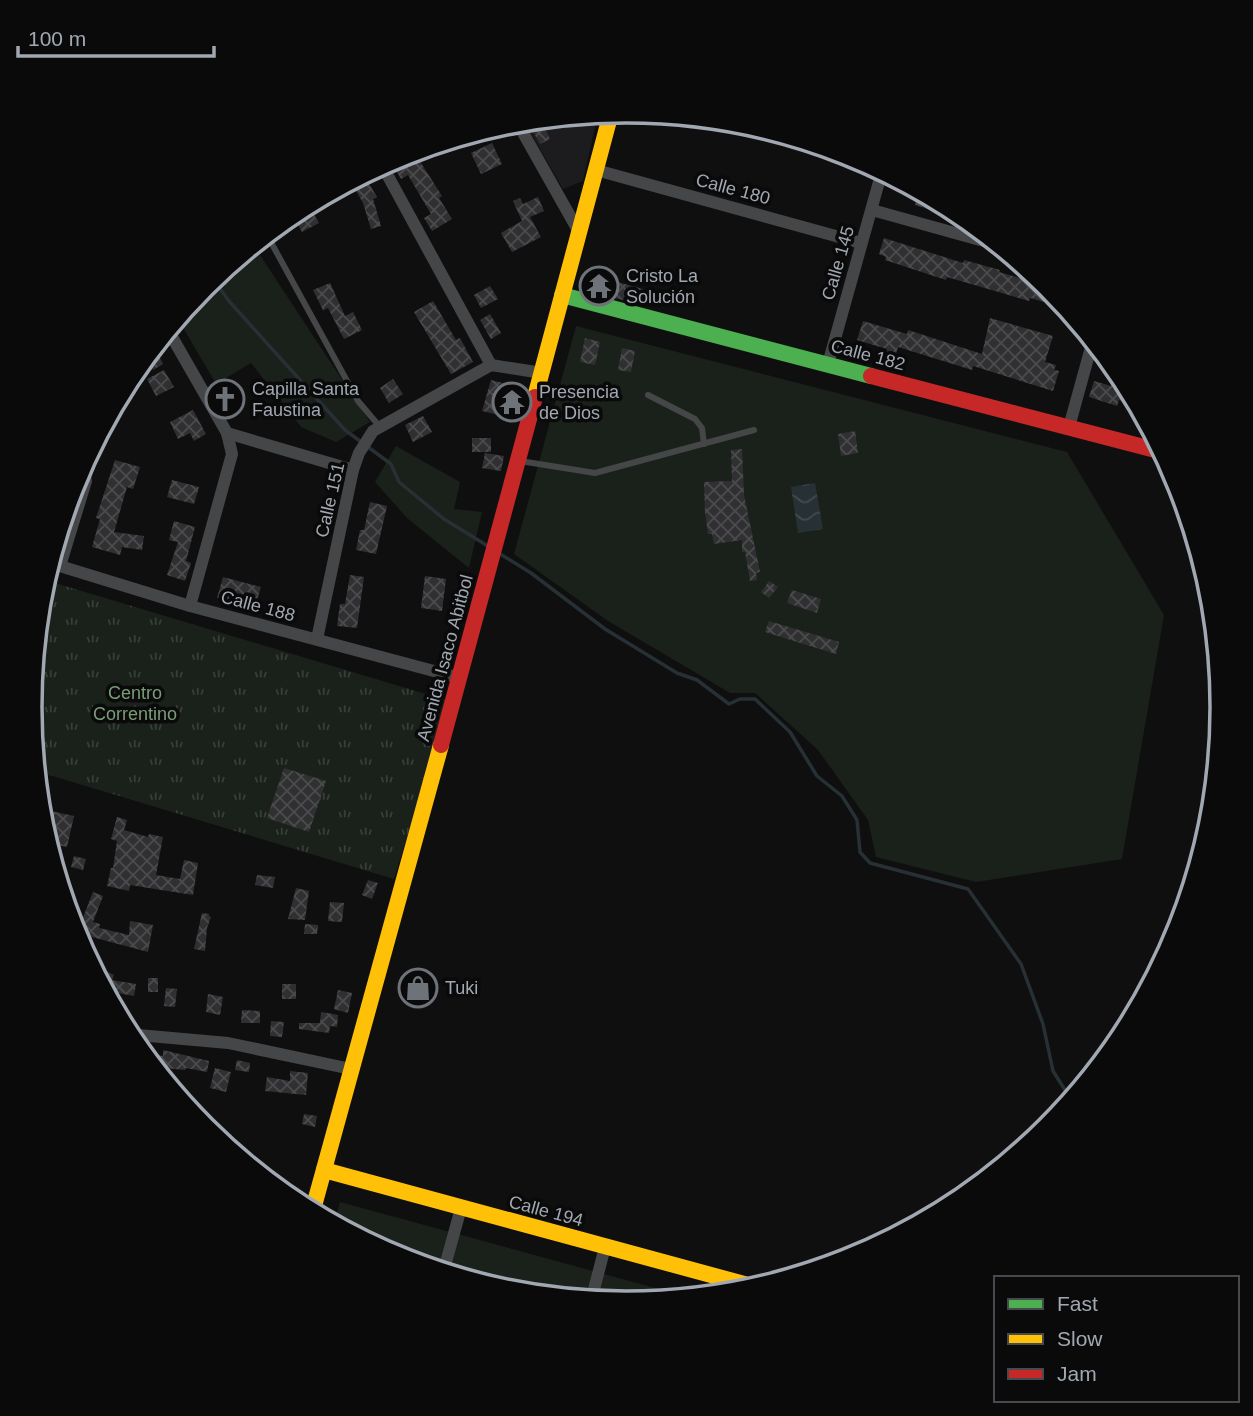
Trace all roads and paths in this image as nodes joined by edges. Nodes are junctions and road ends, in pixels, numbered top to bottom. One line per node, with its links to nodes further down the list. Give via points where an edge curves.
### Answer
1 (608, 124): 3 (main road, Avenida Isaco Abitbol)
2 (523, 133): 7 (street)
3 (596, 170): 7 (main road, Avenida Isaco Abitbol); 9 (street, Calle 180)
4 (387, 175): 15 (street)
5 (879, 181): 6 (street, Calle 145)
6 (872, 210): 8 (street); 9 (street, Calle 145)
7 (579, 233): 11 (main road, Avenida Isaco Abitbol)
8 (974, 238)
9 (862, 243): 14 (street, Calle 145)
10 (272, 244): 19 (lane)
11 (562, 295): 14 (main road, Calle 182); 16 (main road, Avenida Isaco Abitbol)
12 (173, 339): 21 (street)
13 (1090, 352): 18 (street)
14 (828, 364): 18 (main road, Calle 182)
15 (491, 365): 16 (street); 19 (street, Calle 151)
16 (542, 373): 24 (main road, Avenida Isaco Abitbol)
17 (648, 395): 22 (lane, via 695,419 702,428)
18 (1069, 427): 23 (main road, Calle 182)
19 (376, 429): 25 (street, Calle 151)
20 (754, 430): 22 (lane)
21 (227, 433): 25 (street); 27 (street, via 232,454)
22 (704, 444): 24 (lane, via 595,473)
23 (1151, 449)
24 (518, 461): 29 (main road, Avenida Isaco Abitbol)
25 (353, 470): 28 (street, Calle 151)
26 (60, 566): 27 (street, Calle 188)
27 (190, 606): 28 (street, Calle 188)
28 (317, 639): 29 (street, Calle 188)
29 (460, 678): 31 (main road, Avenida Isaco Abitbol)
30 (143, 1035): 31 (street, via 228,1043)
31 (351, 1069): 32 (main road, Avenida Isaco Abitbol)
32 (324, 1170): 33 (main road, Avenida Isaco Abitbol); 34 (main road, Calle 194)
33 (315, 1202)
34 (461, 1208): 35 (main road, Calle 194); 36 (street)
35 (606, 1247): 37 (main road, Calle 194); 38 (street)
36 (446, 1263)
37 (722, 1284)
38 (595, 1291)

